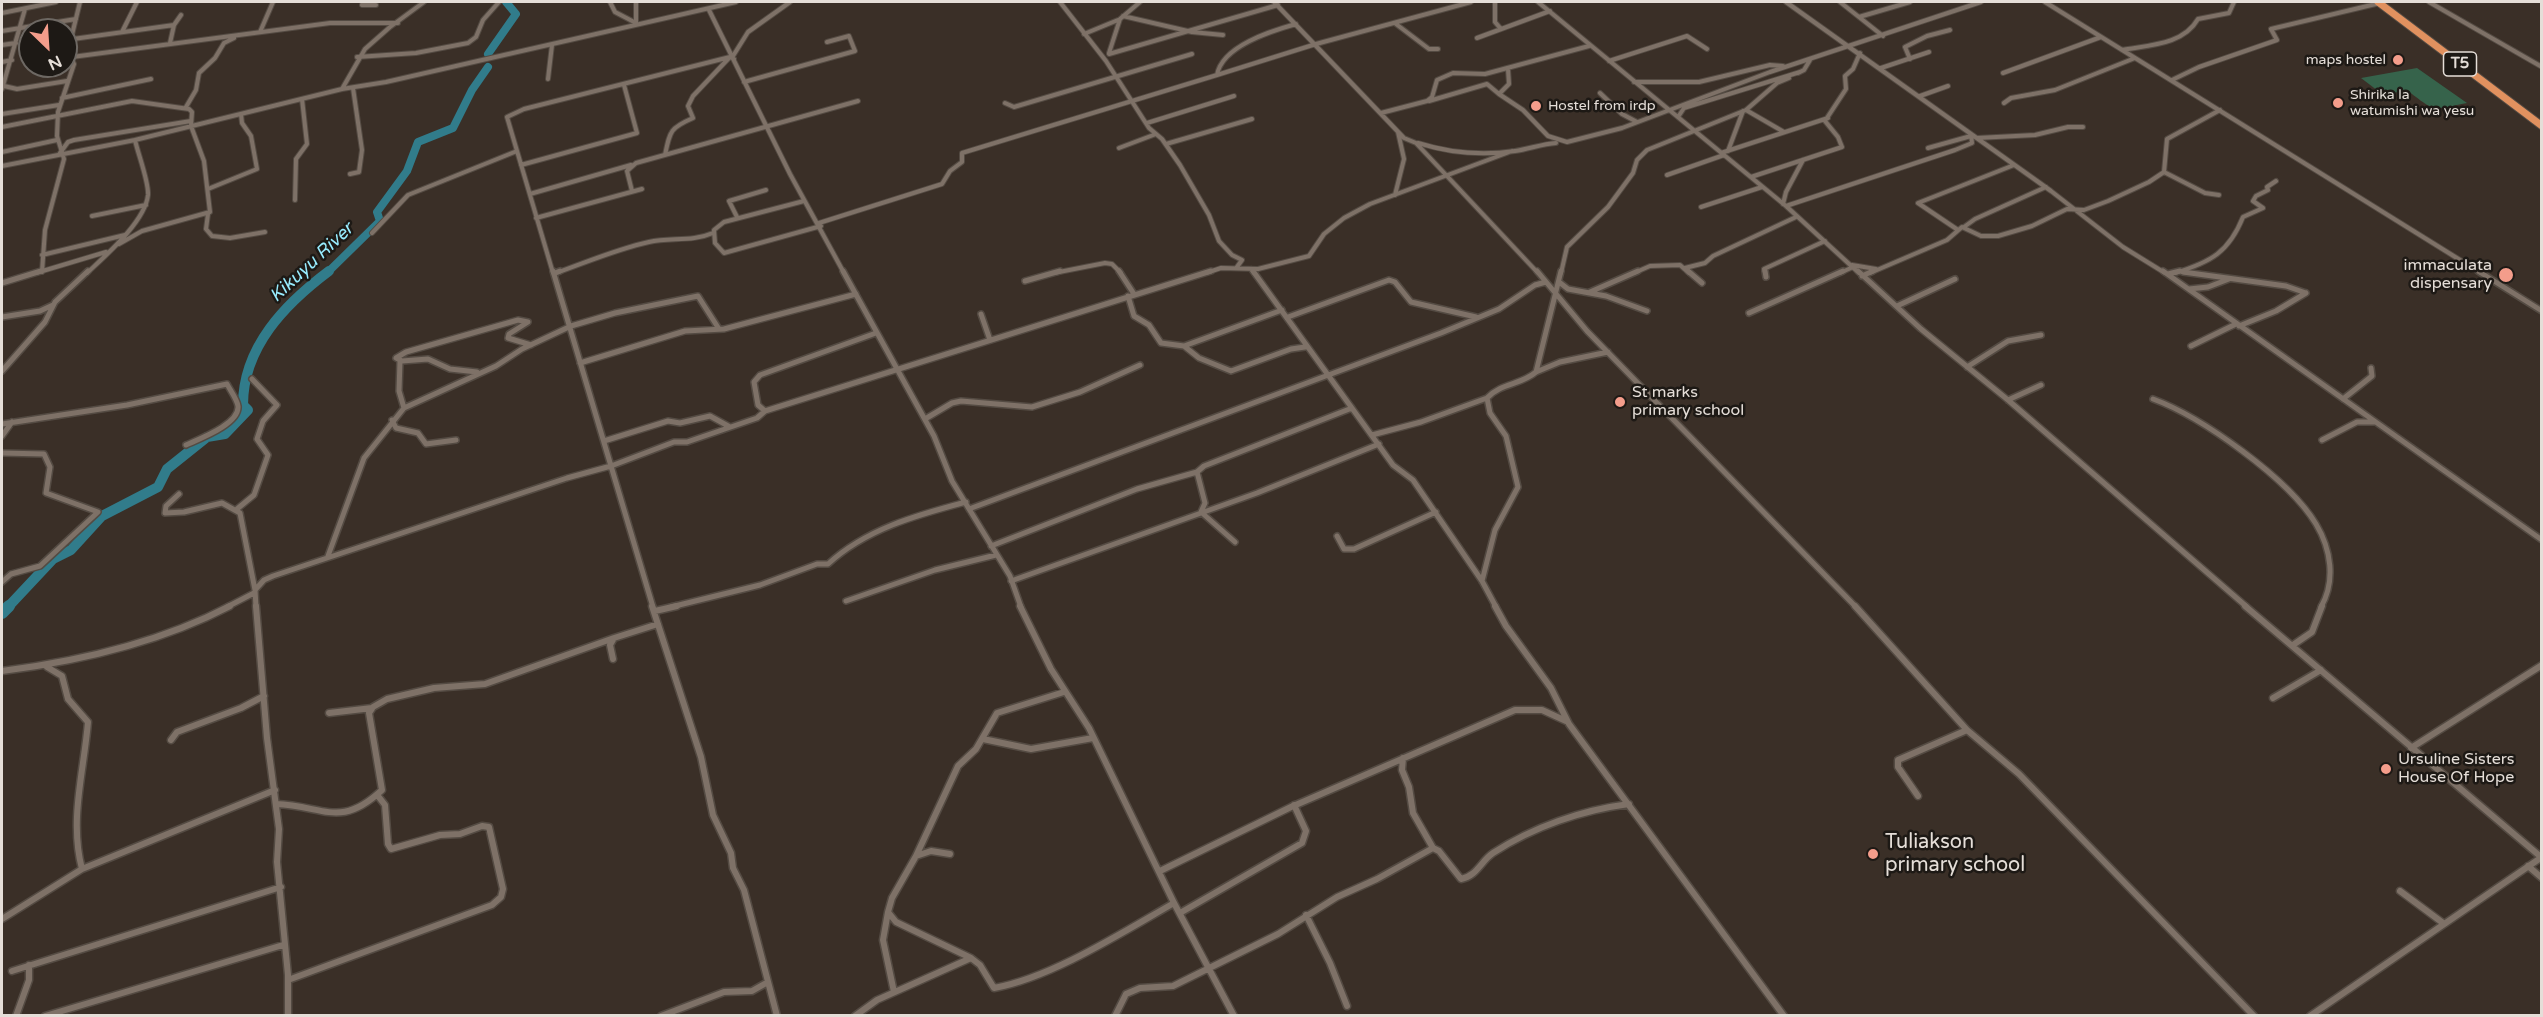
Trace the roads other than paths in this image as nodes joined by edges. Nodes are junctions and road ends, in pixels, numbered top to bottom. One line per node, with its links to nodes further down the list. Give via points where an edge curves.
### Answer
1 (49, 2): 2 (street); 28 (street)
2 (56, 2)
3 (80, 2): 36 (street)
4 (136, 2): 46 (street)
5 (273, 2): 47 (street)
6 (363, 2): 27 (street, via 362,5)
7 (424, 2): 37 (street)
8 (499, 2): 74 (street, via 468,43 416,53)
9 (610, 2): 38 (street, via 615,12)
10 (636, 2): 38 (street)
11 (736, 2): 29 (street)
12 (790, 2): 75 (street, via 744,36 735,46)
13 (1060, 2): 49 (street)
14 (1140, 2): 33 (street)
15 (1471, 2): 40 (street)
16 (1495, 2): 43 (street, via 1495,22)
17 (1538, 2): 30 (street)
18 (1786, 2): 64 (street)
19 (1840, 2): 34 (street)
20 (1910, 2): 34 (street)
21 (1981, 2): 53 (street)
22 (2045, 2): 54 (street)
23 (2235, 2): 67 (street, via 2229,13 2198,19 2191,31 2167,42)
24 (2379, 2): 95 (street, via 2271,29 2276,41); 132 (highway, T5)
25 (2429, 2): 83 (street)
26 (1276, 3): 39 (street); 48 (street)
27 (376, 5)
28 (26, 9): 31 (street); 35 (street)
29 (709, 10): 38 (street); 75 (street)
30 (1550, 11): 43 (street); 63 (street)
31 (2, 13)
32 (181, 15): 41 (street)
33 (1121, 17): 48 (street); 49 (street); 70 (street)
34 (1859, 17): 53 (street)
35 (23, 18)
36 (76, 18)
37 (398, 23): 47 (street, via 312,25); 74 (street)
38 (636, 24): 62 (street)
39 (1296, 24): 60 (street); 90 (street, via 1263,33 1227,52 1219,62)
40 (1396, 24): 60 (street); 65 (street, via 1429,49)
41 (174, 25): 46 (street); 59 (street)
42 (18, 29): 45 (street)
43 (1501, 29): 56 (street)
44 (1950, 30): 77 (street, via 1912,41 1905,47)
45 (2, 31)
46 (122, 32): 55 (street)
47 (260, 32): 52 (street)
48 (1192, 32): 50 (street); 70 (street)
49 (1084, 34): 73 (street)
50 (1223, 35)
51 (18, 36): 58 (street)
52 (238, 36): 59 (street); 116 (street, via 224,43 216,58 202,69)
53 (1883, 36): 64 (street)
54 (2101, 37): 67 (street); 89 (street)
55 (78, 38)
56 (1477, 38)
57 (827, 42): 97 (street, via 849,36 855,51)
58 (16, 43): 61 (street); 78 (street)
59 (170, 43): 72 (street)
60 (1316, 44): 90 (street); 120 (street)
61 (2, 45)
62 (552, 45): 94 (street); 102 (street)
63 (1589, 46): 80 (street); 87 (street)
64 (1849, 48): 69 (street); 79 (street)
65 (1438, 49)
66 (1707, 49): 80 (street, via 1687,36)
67 (2122, 50): 76 (street)
68 (1929, 52): 77 (street)
69 (1860, 53): 86 (street); 126 (street, via 1845,76 1843,94)
70 (1109, 54): 73 (street)
71 (1192, 54): 92 (street)
72 (78, 56)
73 (1102, 56): 92 (street)
74 (357, 57): 103 (street)
75 (732, 58): 97 (street); 99 (street); 154 (street, via 693,96 688,106 693,118 670,132)
76 (2135, 58): 95 (street); 114 (street, via 2057,89 2022,99 2011,98)
77 (1910, 59): 86 (street)
78 (12, 60): 82 (street); 101 (street)
79 (1810, 60): 84 (street); 88 (street)
80 (1609, 61): 98 (street)
81 (2541, 61): 83 (street)
82 (2, 62)
83 (2533, 62): 85 (street)
84 (1789, 66): 98 (street, via 1770,66 1699,82); 117 (street)
85 (2541, 67)
86 (1881, 68): 107 (street)
87 (1508, 69): 105 (street, via 1509,84); 111 (street, via 1448,75 1437,80)
88 (1800, 72): 119 (street, via 1777,83); 125 (street, via 1684,108)
89 (2003, 73)
90 (1217, 75): 112 (street)
91 (68, 78): 96 (street)
92 (1116, 78): 112 (street); 113 (street, via 1014,108)
93 (151, 79): 108 (street)
94 (548, 79)
95 (2172, 80): 118 (street)
96 (67, 81): 101 (street, via 17,89); 108 (street)
97 (744, 82): 131 (street)
98 (1634, 82): 117 (street)
99 (624, 85): 149 (street, via 511,113 507,118); 157 (street, via 637,133)
100 (1948, 86): 107 (street)
101 (2, 87)
102 (353, 88): 103 (street); 161 (street, via 362,150 359,172)
103 (342, 89): 109 (street)
104 (1600, 93): 123 (street)
105 (1499, 94): 111 (street, via 1487,84); 144 (street)
106 (1234, 96): 130 (street)
107 (1920, 96): 140 (street)
108 (62, 98): 115 (street)
109 (302, 99): 122 (street); 175 (street, via 307,144 296,159)
110 (858, 100): 131 (street)
111 (1427, 101): 120 (street)
112 (1132, 102): 130 (street); 186 (street, via 962,153 962,162 942,184)
113 (1005, 103)
114 (2004, 103)
115 (59, 105): 121 (street); 124 (street)
116 (186, 107): 124 (street, via 132,101); 129 (street, via 192,112)
117 (1667, 109): 125 (street); 128 (street)
118 (2220, 110): 160 (street, via 2167,139); 224 (street)
119 (1744, 111): 137 (street); 138 (street); 152 (street)
120 (1381, 113): 136 (street)
121 (2, 114)
122 (241, 114): 129 (street); 168 (street, via 251,136 257,169)
123 (1622, 114): 128 (street); 135 (street)
124 (58, 116): 133 (street); 142 (street)
125 (1678, 117): 137 (street)
126 (1828, 118): 138 (street); 155 (street, via 1825,124 1842,147)
127 (1252, 119): 146 (street)
128 (1637, 122): 135 (street)
129 (191, 123): 143 (street); 153 (street, via 74,140 68,142); 168 (street, via 204,161)
130 (1147, 123): 139 (street)
131 (767, 126): 154 (street); 176 (street)
132 (2541, 126)
133 (2, 127)
134 (2083, 127): 141 (street, via 2066,125 2030,136)
135 (1622, 128): 144 (street)
136 (1398, 130): 145 (street); 173 (street, via 1404,159)
137 (1695, 130): 152 (street); 212 (street, via 1664,141 1637,160 1608,207 1567,247)
138 (1784, 132): 152 (street)
139 (1156, 134): 146 (street); 147 (street)
140 (1971, 135): 141 (street); 148 (street); 177 (street, via 1972,143 1955,150)
141 (1977, 138): 158 (street)
142 (57, 140): 151 (street); 153 (street)
143 (135, 140): 153 (street); 178 (street, via 148,195)
144 (1560, 142): 150 (street)
145 (1416, 143): 150 (street, via 1455,153); 162 (street)
146 (1166, 144): 198 (street, via 1220,241 1242,260)
147 (1119, 148)
148 (1928, 148)
149 (517, 151): 157 (street); 190 (street, via 408,195)
150 (1512, 151): 162 (street)
151 (2, 152)
152 (1724, 153): 163 (street); 164 (street)
153 (61, 154): 159 (street); 196 (street, via 63,161 53,190)
154 (665, 155): 156 (street)
155 (1803, 160): 164 (street); 177 (street, via 1784,193)
156 (636, 163): 171 (street, via 627,171); 172 (street)
157 (520, 165): 172 (street)
158 (2014, 165): 167 (street); 188 (street, via 1918,203)
159 (2, 166)
160 (2164, 172): 174 (street, via 2205,194); 180 (street, via 2154,180)
161 (350, 174)
162 (1446, 175): 173 (street); 211 (street)
163 (1667, 175)
164 (1751, 177): 166 (street)
165 (2276, 181): 203 (street, via 2254,198 2263,208 2243,217 2231,243 2220,249 2217,256)
166 (1762, 187): 177 (street); 179 (street)
167 (2046, 187): 180 (street); 187 (street)
168 (208, 189): 181 (street)
169 (642, 189): 171 (street)
170 (766, 190): 183 (street, via 729,201)
171 (632, 191): 185 (street)
172 (530, 194): 185 (street)
173 (1395, 195): 200 (street, via 1346,217 1325,232 1309,256)
174 (2219, 195)
175 (295, 200)
176 (804, 201): 183 (street); 186 (street)
177 (1784, 205): 184 (street)
178 (146, 206): 182 (street); 192 (street)
179 (1701, 207)
180 (2078, 211): 187 (street, via 2067,209 2032,226 1998,236 1978,235); 205 (street, via 2123,247)
181 (208, 214): 189 (street, via 206,229 212,236 230,238); 194 (street, via 146,230)
182 (92, 216)
183 (737, 217): 191 (street, via 724,222)
184 (1796, 217): 193 (street); 199 (street, via 1706,262)
185 (536, 219): 204 (street)
186 (820, 225): 191 (street, via 724,253 715,243); 218 (street)
187 (1964, 226): 188 (street)
188 (1958, 230): 201 (street, via 1947,240)
189 (265, 232)
190 (372, 233)
191 (713, 233): 204 (street, via 701,239 663,239)
192 (127, 234): 194 (street); 196 (street)
193 (1824, 241): 197 (street); 207 (street, via 1764,269)
194 (117, 245): 195 (street)
195 (111, 250): 202 (street); 220 (street)
196 (42, 255): 202 (street)
197 (1852, 266): 201 (street); 206 (street); 225 (street)
198 (1237, 267): 200 (street); 219 (street, via 1221,268)
199 (1685, 268): 214 (street); 216 (street, via 1673,264 1650,266)
200 (1251, 269): 222 (street)
201 (1880, 269): 206 (street)
202 (42, 272): 213 (street)
203 (2181, 272): 205 (street); 209 (street)
204 (555, 273): 231 (street)
205 (2168, 274): 215 (street)
206 (1862, 276): 221 (street)
207 (1766, 277)
208 (1955, 279): 221 (street)
209 (2230, 279): 215 (street); 230 (street, via 2286,286 2306,293 2276,311)
210 (1025, 281): 219 (street, via 1060,270 1108,263 1115,267)
211 (1546, 282): 217 (street); 229 (street, via 1499,309)
212 (1559, 282): 216 (street, via 1567,289); 217 (street)
213 (2, 284)
214 (1702, 284)
215 (2188, 289): 230 (street)
216 (1590, 292): 223 (street, via 1621,297)
217 (1556, 293): 240 (street); 249 (street)
218 (856, 294): 232 (street); 233 (street)
219 (1131, 295): 235 (street); 237 (street, via 1134,316 1149,325 1161,343)
220 (52, 305): 227 (street); 247 (street, via 45,322)
221 (1897, 306): 244 (street)
222 (1282, 310): 228 (street); 237 (street)
223 (1647, 311)
224 (2541, 311)
225 (1749, 313)
226 (981, 314): 235 (street)
227 (2, 317)
228 (1288, 317): 229 (street, via 1389,280 1411,302); 239 (street)
229 (1476, 317): 250 (street, via 1431,338)
230 (2237, 325): 238 (street); 255 (street)
231 (571, 326): 232 (street, via 698,296); 236 (street); 242 (street)
232 (719, 329): 242 (street, via 685,331)
233 (876, 333): 246 (street); 259 (street, via 760,375 754,382 758,405)
234 (2041, 334): 244 (street, via 2010,342)
235 (990, 340): 246 (street)
236 (531, 345): 241 (street, via 508,338 528,322 518,320 398,355 396,360); 248 (street)
237 (1184, 346): 239 (street, via 1199,358 1231,371)
238 (2191, 346)
239 (1305, 347): 250 (street)
240 (1608, 352): 249 (street, via 1560,362); 308 (street, via 1864,615)
241 (400, 361): 248 (street, via 428,358 450,369); 257 (street, via 399,391)
242 (580, 363): 270 (street)
243 (1140, 365): 260 (street, via 1023,409 961,401)
244 (1967, 367): 256 (street)
245 (2371, 368): 255 (street, via 2372,376)
246 (896, 369): 259 (street); 260 (street)
247 (2, 370)
248 (481, 372): 257 (street)
249 (1536, 372): 253 (street, via 1531,378 1493,390)
250 (1326, 375): 258 (street); 278 (street)
251 (252, 379): 279 (street, via 277,405 263,420 257,439 268,454 267,464 254,495)
252 (2041, 385): 256 (street)
253 (1487, 398): 266 (street); 289 (street, via 1490,413 1506,436 1518,486 1495,530)
254 (2153, 399): 296 (street, via 2187,413 2236,449 2289,494 2316,525 2330,568 2331,588 2312,632)
255 (2343, 399): 263 (street)
256 (2008, 400): 296 (street)
257 (404, 408): 261 (street)
258 (1352, 408): 266 (street); 275 (street)
259 (765, 411): 265 (street, via 758,418)
260 (925, 419): 277 (street, via 952,481)
261 (392, 420): 268 (street, via 396,428 418,433 426,444); 287 (street, via 364,458)
262 (12, 422): 264 (street); 267 (street); 272 (street, via 127,405 228,384 238,406 236,415 221,429)
263 (2377, 423): 269 (street, via 2357,422); 283 (street)
264 (2, 424)
265 (730, 427): 270 (street, via 710,416 680,423 668,421); 274 (street, via 687,442 674,442)
266 (1372, 435): 271 (street)
267 (2, 436)
268 (456, 440)
269 (2322, 440)
270 (604, 441): 274 (street)
271 (1379, 444): 280 (street); 281 (street, via 1394,465 1412,478)
272 (186, 445)
273 (2, 453): 290 (street, via 44,454 50,468 46,493 98,512 40,566 11,574)
274 (611, 466): 287 (street); 293 (street)
275 (1197, 472): 280 (street, via 1206,503); 285 (street, via 1137,489)
276 (179, 494): 279 (street, via 166,506 165,513 174,514 210,502)
277 (966, 502): 278 (street); 293 (street, via 885,528 842,549 828,564)
278 (969, 509): 285 (street)
279 (237, 510): 291 (street, via 242,518)
280 (1201, 512): 284 (street); 288 (street)
281 (1436, 512): 282 (street, via 1354,549 1344,549); 289 (street)
282 (1337, 536)
283 (2541, 540)
284 (1234, 542)
285 (991, 546): 286 (street)
286 (996, 555): 288 (street); 292 (street, via 935,570)
287 (328, 556): 291 (street, via 264,580)
288 (1011, 581): 302 (street, via 1025,619)
289 (1482, 581): 307 (street, via 1506,626 1551,688)
290 (2, 582)
291 (255, 592): 299 (street, via 153,639 104,655); 303 (street)
292 (846, 601)
293 (655, 611): 294 (street)
294 (658, 624): 295 (street); 342 (street, via 702,757 713,815 744,890)
295 (614, 638): 297 (street, via 610,645); 305 (street, via 485,684 434,688 387,699)
296 (2293, 645): 300 (street)
297 (613, 659)
298 (2541, 665): 312 (street)
299 (46, 666): 301 (street); 325 (street, via 62,676 68,699 88,722 85,763 76,797)
300 (2321, 670): 304 (street); 312 (street)
301 (2, 671)
302 (1064, 692): 309 (street); 310 (street, via 998,712)
303 (264, 696): 311 (street, via 177,732); 314 (street)
304 (2273, 698)
305 (372, 708): 306 (street); 315 (street, via 369,714 382,790)
306 (329, 713)
307 (1569, 724): 313 (street, via 1555,712 1529,707); 318 (street)
308 (1967, 730): 316 (street, via 1898,760 1898,767); 354 (street, via 2042,796)
309 (1093, 738): 310 (street, via 1032,749); 326 (street)
310 (983, 739): 322 (street, via 958,766)
311 (171, 740)
312 (2411, 748): 323 (street)
313 (1403, 758): 319 (street); 320 (street, via 1410,804)
314 (274, 790): 317 (street); 325 (street)
315 (378, 796): 317 (street, via 339,815 300,805); 341 (street, via 385,805 391,849 489,827 504,888 501,897 492,905 462,917)
316 (1918, 796)
317 (276, 804): 328 (street)
318 (1629, 804): 320 (street, via 1582,814 1536,830 1485,858 1468,879 1456,875 1443,855); 353 (street)
319 (1294, 805): 326 (street); 332 (street, via 1306,831 1302,843)
320 (1433, 848): 333 (street)
321 (950, 854): 322 (street, via 931,851)
322 (916, 856): 331 (street)
323 (2541, 857): 324 (street)
324 (2528, 866): 327 (street); 335 (street)
325 (82, 869): 334 (street)
326 (1160, 871): 330 (street)
327 (2541, 878)
328 (281, 887): 336 (street); 338 (street)
329 (2400, 891): 335 (street)
330 (1174, 903): 332 (street); 337 (street, via 1044,971 999,988 994,988 980,965)
331 (888, 912): 337 (street, via 896,922); 343 (street, via 883,940)
332 (1180, 913): 339 (street)
333 (1306, 915): 339 (street, via 1278,934); 344 (street)
334 (2, 919)
335 (2443, 923): 355 (street)
336 (282, 945): 341 (street); 346 (street)
337 (970, 958): 343 (street)
338 (29, 965): 340 (street); 345 (street, via 29,980)
339 (1209, 967): 351 (street, via 1173,986 1140,988 1126,994); 352 (street)
340 (12, 971)
341 (288, 980): 347 (street)
342 (768, 982): 348 (street, via 752,991 724,992); 349 (street)
343 (894, 992): 350 (street)
344 (1347, 1006)
345 (16, 1016)
346 (45, 1016)
347 (288, 1016)
348 (661, 1016)
349 (777, 1016)
350 (855, 1016)
351 (1114, 1016)
352 (1234, 1016)
353 (1784, 1016)
354 (2254, 1016)
355 (2310, 1016)

